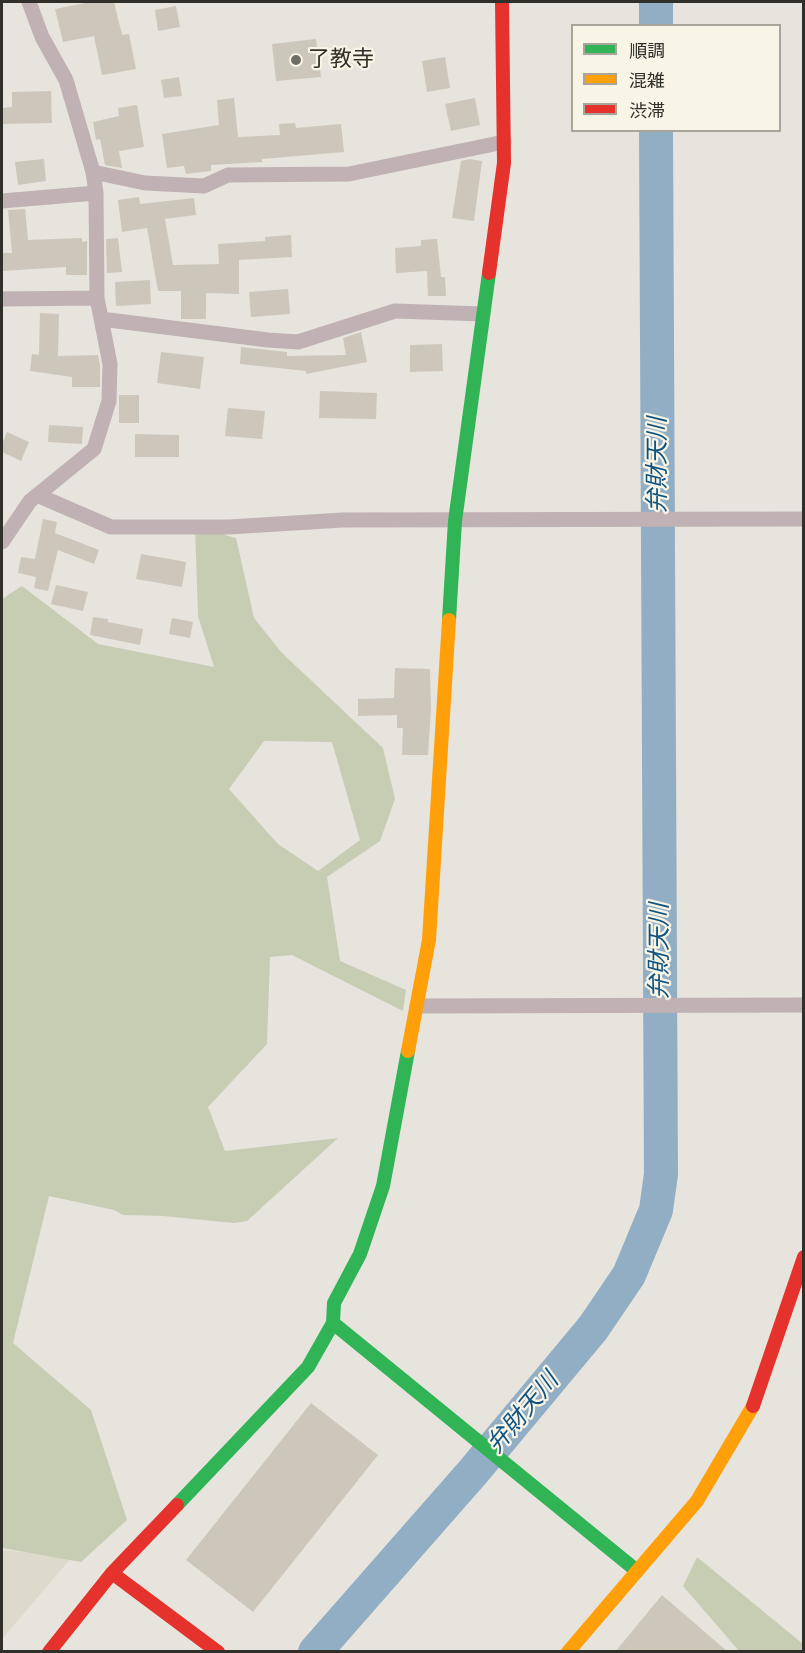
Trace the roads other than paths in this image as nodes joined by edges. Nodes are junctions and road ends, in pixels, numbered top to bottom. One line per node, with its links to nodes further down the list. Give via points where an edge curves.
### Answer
1 (29, 2): 4 (street, via 42,37 66,80)
2 (502, 2): 3 (street)
3 (504, 142): 4 (street, via 349,174 228,175 204,186 145,183); 9 (street)
4 (93, 172): 5 (street)
5 (96, 193): 6 (street); 7 (street)
6 (2, 201)
7 (97, 298): 8 (street); 10 (street)
8 (2, 299)
9 (483, 314): 10 (street, via 395,311 298,342); 13 (street)
10 (101, 319): 11 (street, via 110,364 109,401 94,449)
11 (37, 495): 13 (street, via 111,527); 14 (street)
12 (804, 519): 13 (street)
13 (455, 521): 16 (street, via 429,940)
14 (2, 542)
15 (804, 1005): 16 (street)
16 (417, 1006): 18 (street, via 383,1186 360,1254 334,1303)
17 (804, 1257): 19 (street, via 752,1409 697,1501)
18 (333, 1323): 19 (street); 20 (street, via 308,1367)
19 (637, 1571): 23 (street)
20 (112, 1573): 21 (street); 22 (street)
21 (49, 1652)
22 (218, 1652)
23 (568, 1652)

